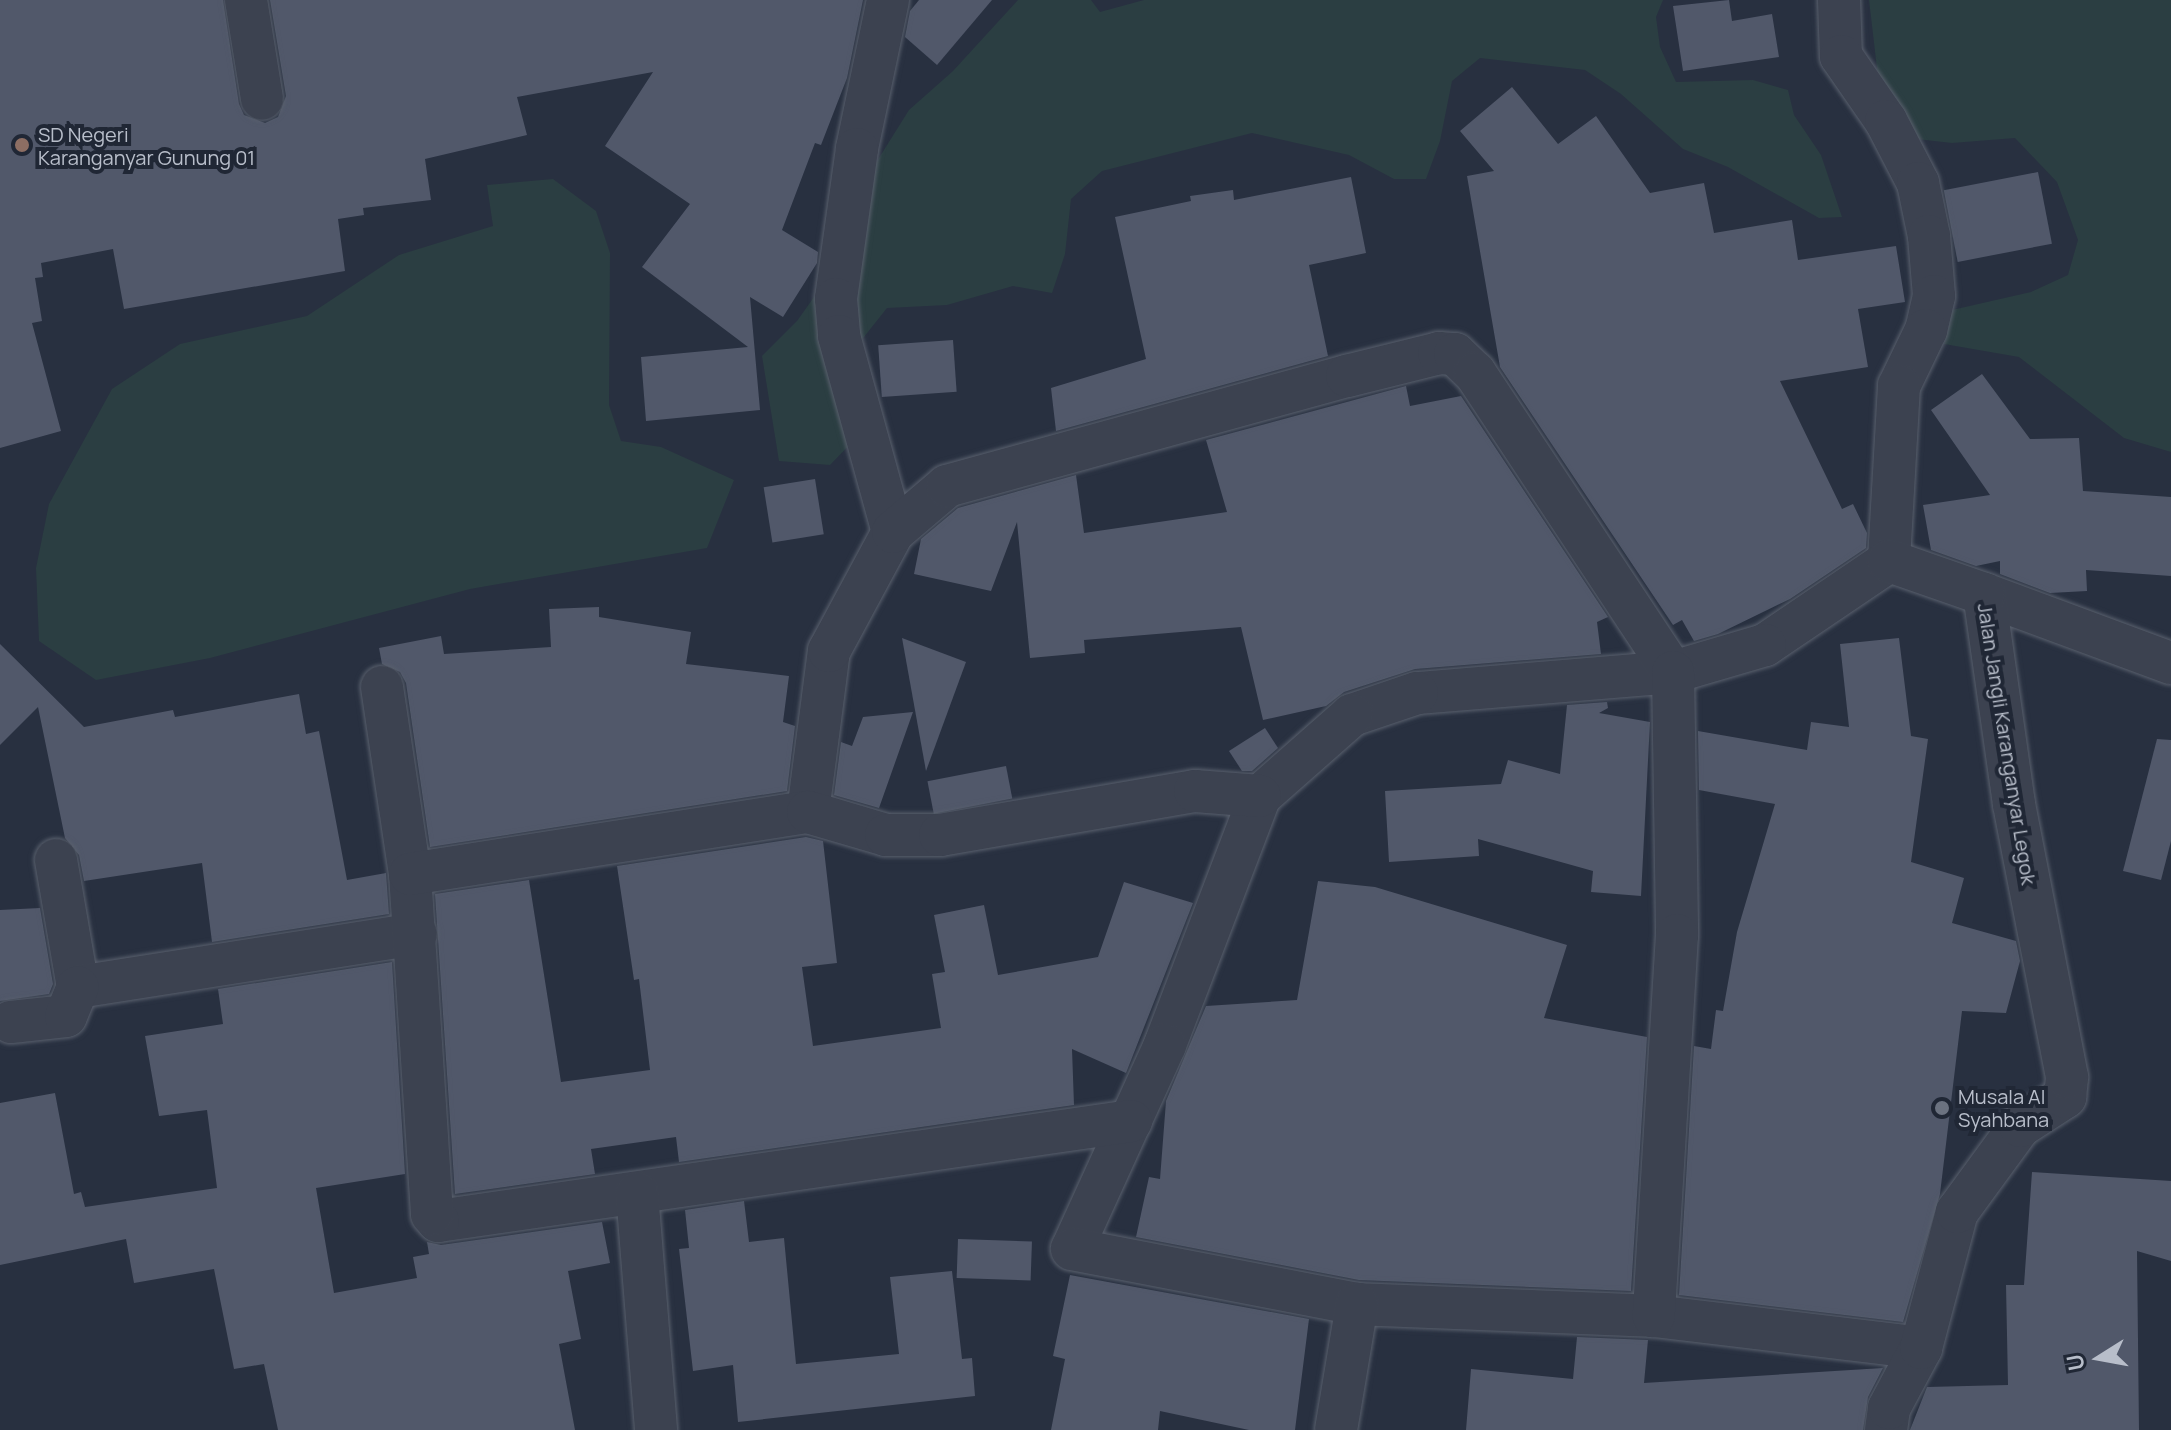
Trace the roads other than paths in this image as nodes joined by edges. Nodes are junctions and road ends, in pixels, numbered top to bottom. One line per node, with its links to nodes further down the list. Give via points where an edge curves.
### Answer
1 (246, 0): 4 (street)
2 (888, 0): 5 (street, via 857,149 836,299 839,336)
3 (1839, 0): 6 (street, via 1841,56 1886,121 1918,183 1929,236 1934,296 1926,330 1899,386)
4 (262, 99)
5 (893, 532): 9 (street, via 947,486 994,470 1447,353 1465,360 1475,373); 12 (street, via 829,651)
6 (1889, 561): 7 (street, Jalan Jangli Karanganyar Legok); 9 (street, via 1765,645)
7 (1984, 594): 8 (street); 22 (street, Jalan Jangli Karanganyar Legok, via 2014,804 2067,1077 2065,1097 2020,1126 1957,1212)
8 (2171, 663)
9 (1673, 672): 11 (street, via 1417,693 1379,704 1352,715); 21 (street, via 1677,935)
10 (382, 687): 14 (street)
11 (1260, 796): 12 (street, via 1195,791 940,835 886,835); 18 (street)
12 (808, 812): 14 (street)
13 (56, 860): 16 (street)
14 (410, 874): 15 (street)
15 (416, 934): 16 (street); 19 (street, via 432,1214 438,1221)
16 (78, 987): 17 (street, via 66,1016)
17 (11, 1022)
18 (1131, 1121): 19 (street); 20 (street, via 1072,1249)
19 (637, 1193): 23 (street)
20 (1357, 1304): 21 (street); 24 (street)
21 (1654, 1316): 22 (street)
22 (1921, 1348): 25 (street, Jalan Jangli Karanganyar Legok, via 1889,1408)
23 (656, 1430)
24 (1336, 1430)
25 (1886, 1430)

